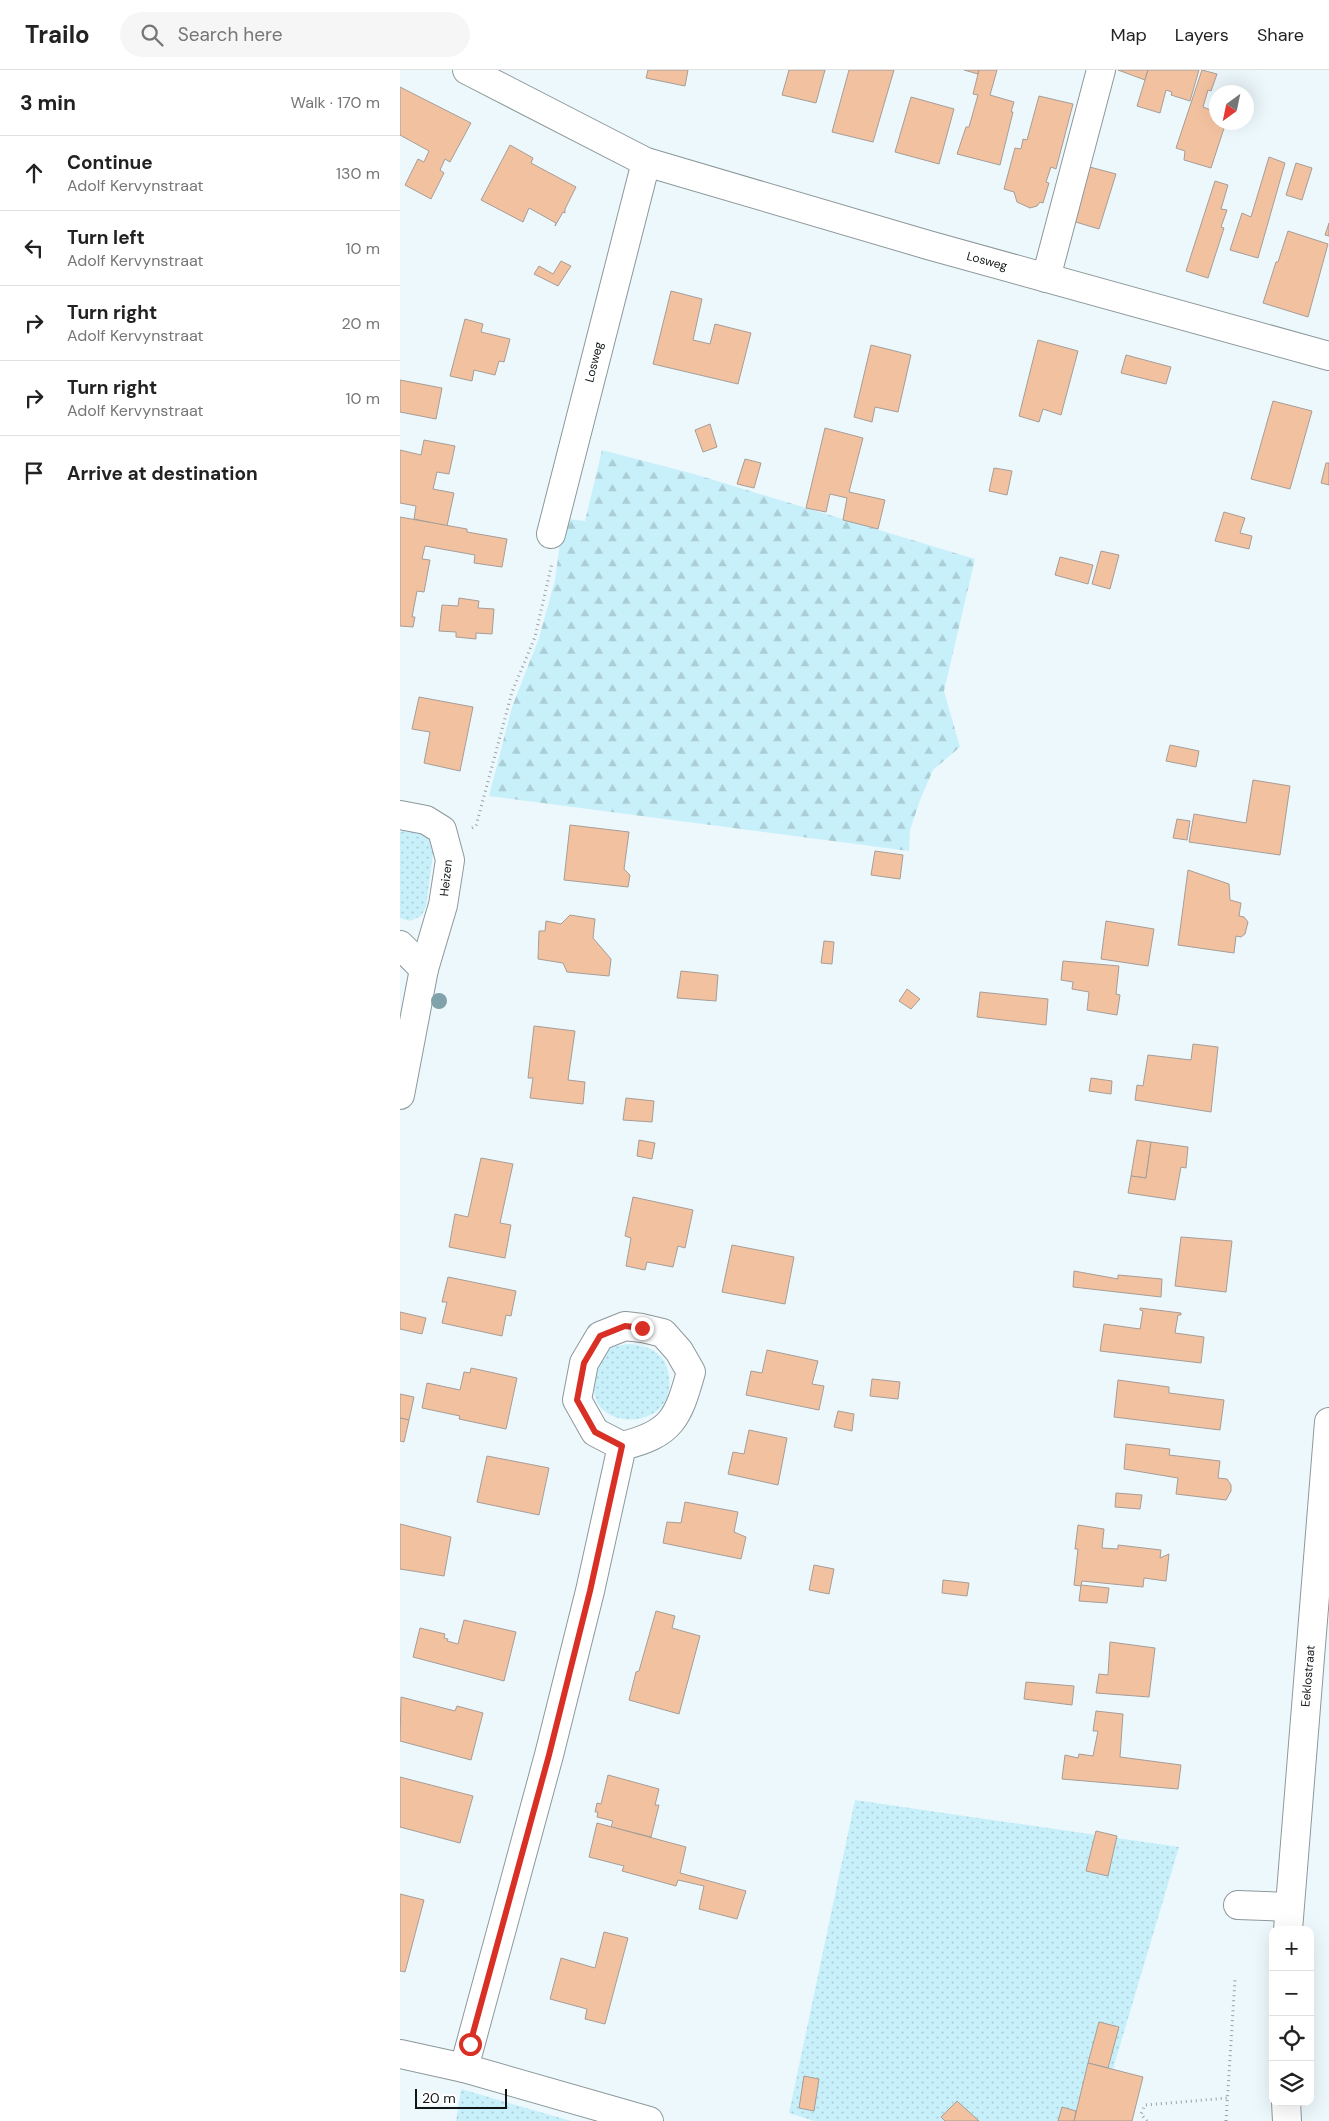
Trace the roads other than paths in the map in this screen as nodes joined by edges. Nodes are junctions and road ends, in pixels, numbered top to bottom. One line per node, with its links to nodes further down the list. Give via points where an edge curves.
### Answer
1 (467, 70): 3 (street, Losweg)
2 (1101, 70): 4 (street)
3 (646, 162): 4 (street, Losweg); 6 (street, Losweg)
4 (1046, 278): 5 (street, Losweg)
5 (1329, 356)
6 (551, 534)
7 (400, 815): 9 (street, Heizen, via 426,820 442,830 450,860 443,905)
8 (400, 945): 9 (street)
9 (424, 969): 10 (street, Heizen)
10 (400, 1095)
11 (1329, 1422): 14 (street, Eeklostraat)
12 (622, 1446): 12 (street, via 646,1440 667,1427 681,1407 691,1372 663,1333 625,1326 600,1336 584,1363 577,1400 595,1432); 16 (street, via 549,1755)
13 (1238, 1905): 14 (street)
14 (1289, 1918)
15 (400, 2054): 16 (street)
16 (464, 2068): 18 (street)
17 (1286, 2106): 19 (street)
18 (649, 2121)
19 (1287, 2121)

